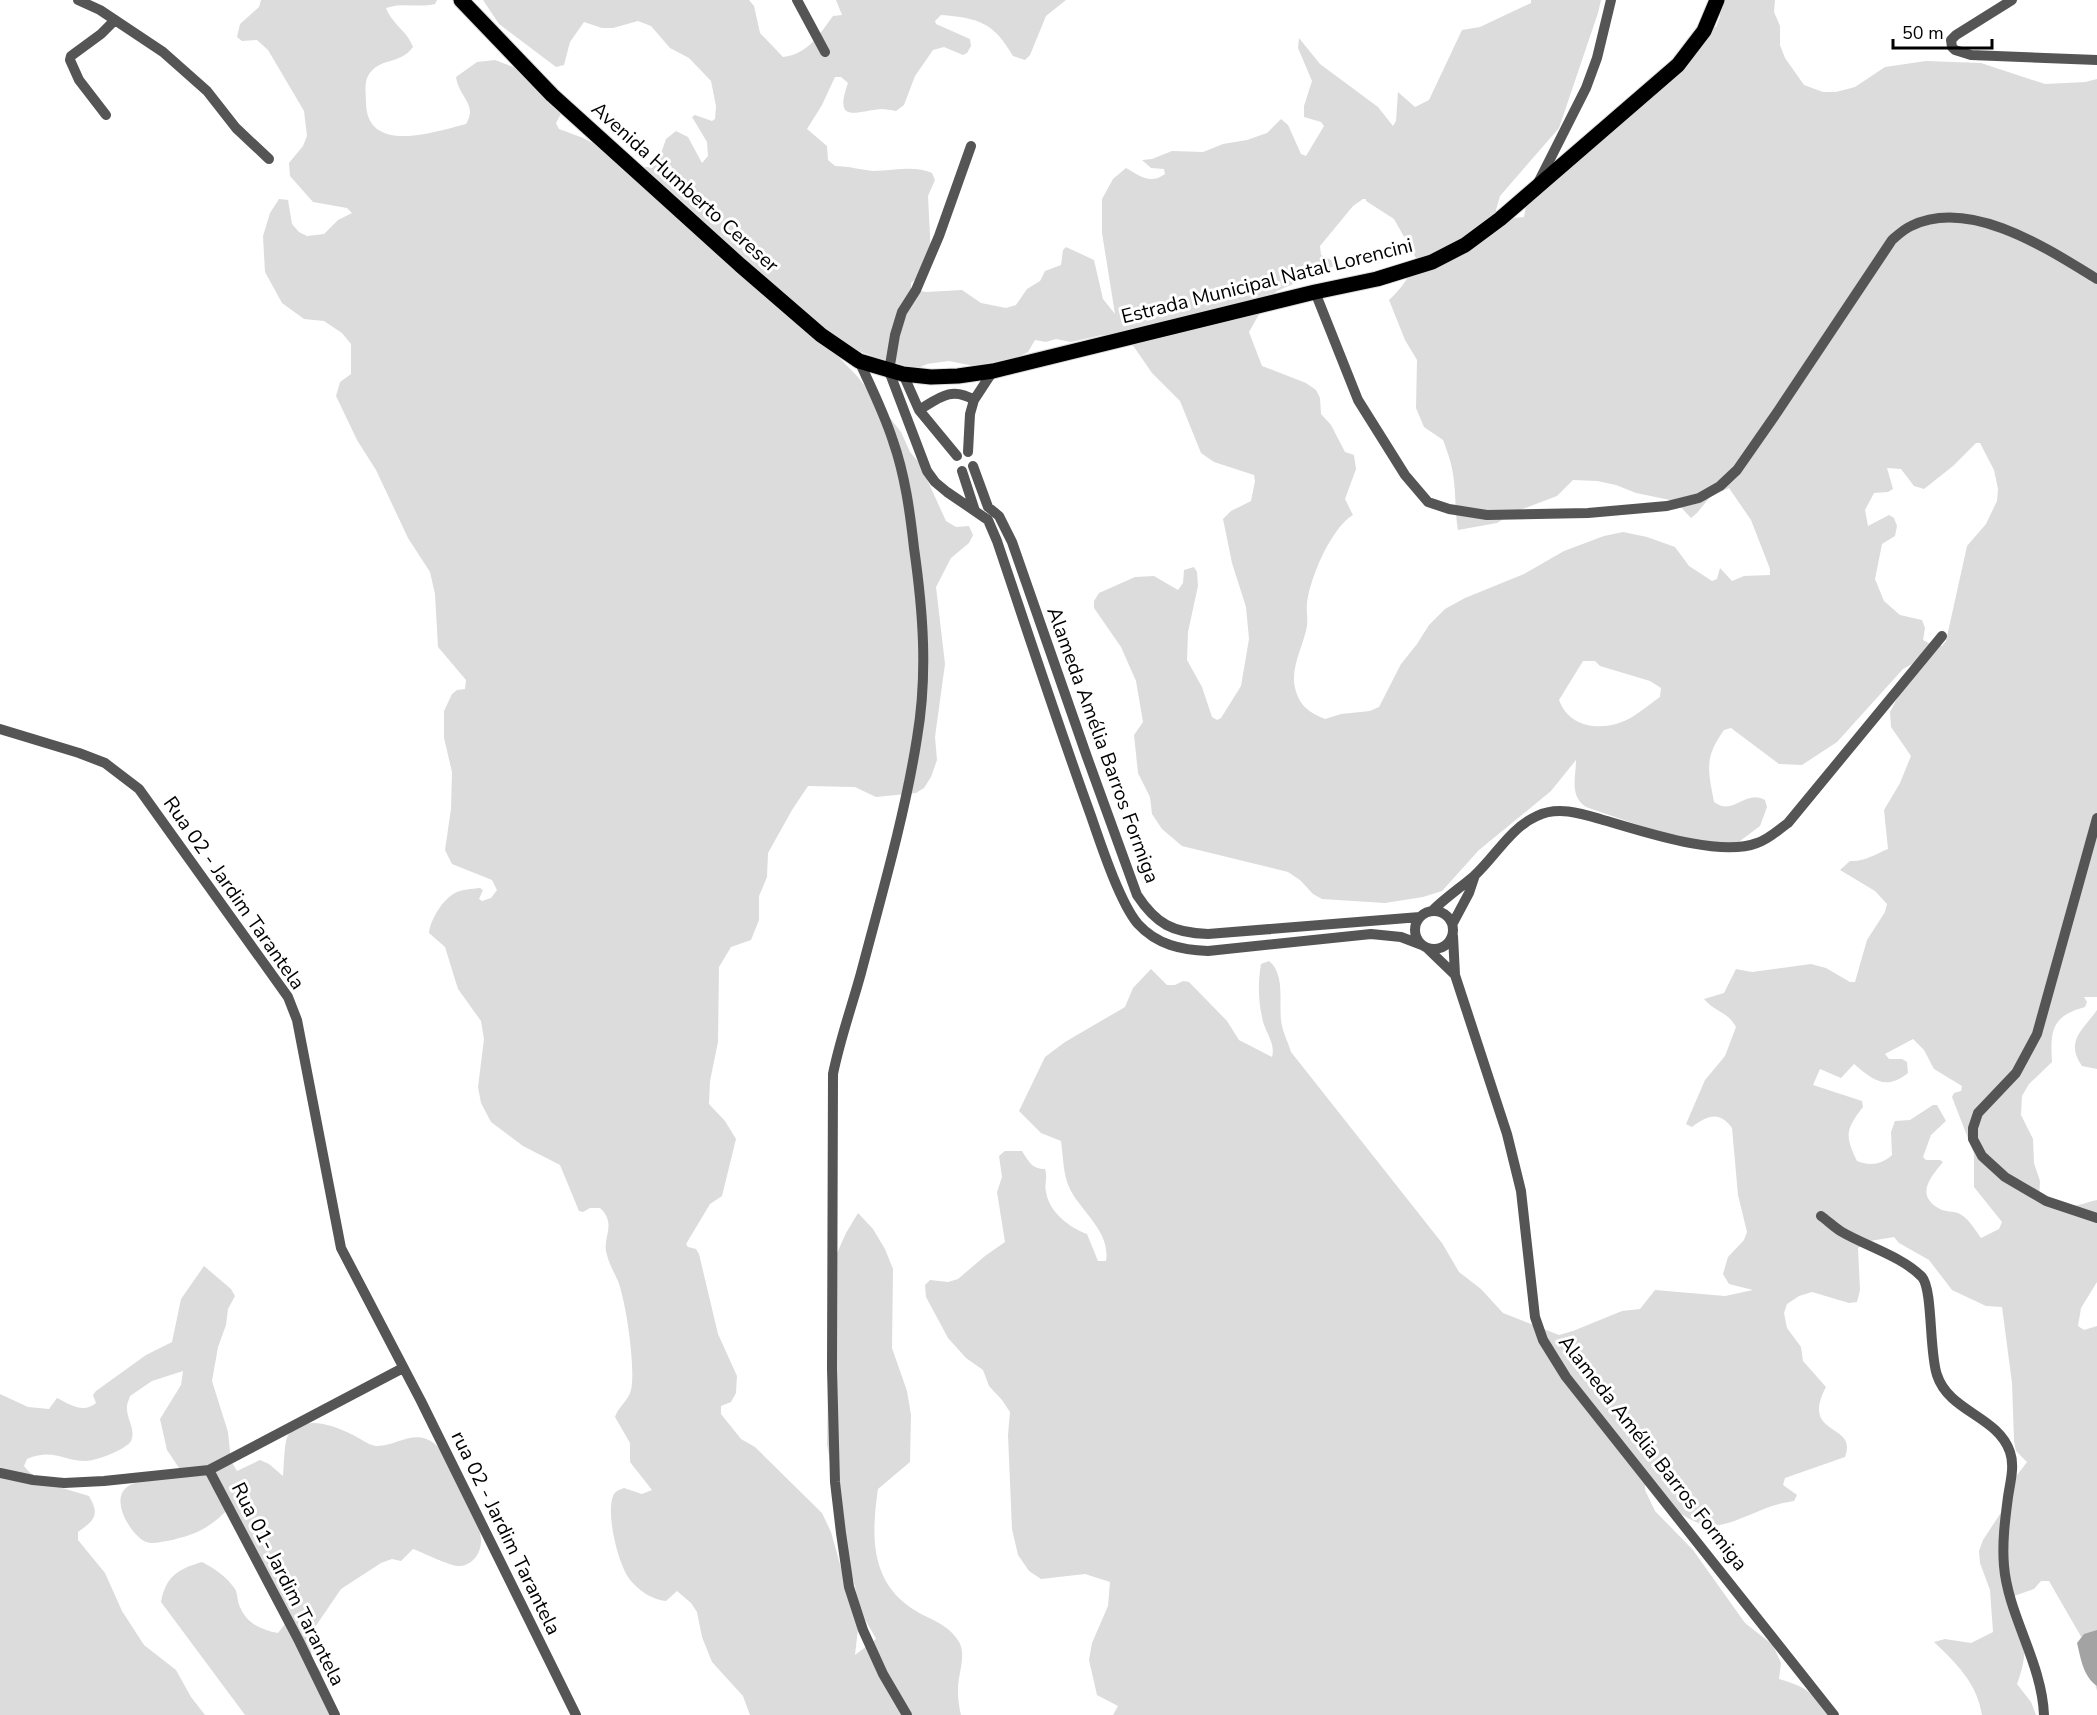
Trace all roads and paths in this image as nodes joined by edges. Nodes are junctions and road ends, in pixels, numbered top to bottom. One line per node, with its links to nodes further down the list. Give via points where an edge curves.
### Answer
1 (78, 0): 7 (street)
2 (461, 0): 16 (main road, Avenida Humberto Cereser, via 552,95 749,273 821,335)
3 (797, 0): 8 (street)
4 (1611, 0): 13 (street, via 1586,88)
5 (1717, 0): 13 (main road, Estrada Municipal Natal Lorencini, via 1704,31 1678,65)
6 (2012, 0): 9 (street, via 1956,35 1952,47 1971,55)
7 (115, 20): 10 (street, via 70,60 79,80); 12 (street, via 164,52 207,91 236,128)
8 (825, 52)
9 (2097, 60)
10 (106, 115)
11 (971, 146): 18 (street, via 939,236 902,312 895,334)
12 (270, 159)
13 (1535, 189): 15 (main road, Estrada Municipal Natal Lorencini, via 1465,245 1432,262)
14 (2097, 279): 15 (street, via 2046,247 1988,222 1956,217 1910,226 1892,240 1737,470 1720,486 1699,498 1667,506 1588,513 1487,515 1428,502 1405,475 1358,400)
15 (1315, 292): 17 (main road, Estrada Municipal Natal Lorencini)
16 (859, 361): 18 (main road, Avenida Humberto Cereser); 44 (street, via 893,441 903,477 922,606 925,665 918,737 904,801 833,1074 835,1482 840,1533 863,1630)
17 (993, 371): 18 (main road, Estrada Municipal Natal Lorencini, via 931,377); 19 (street)
18 (896, 373): 20 (street); 26 (street, Alameda Amélia Barros Formiga, via 927,471 935,482)
19 (974, 400): 20 (street, via 948,394); 21 (street)
20 (919, 410): 22 (street)
21 (968, 452)
22 (957, 456)
23 (973, 466): 25 (street, Alameda Amélia Barros Formiga)
24 (962, 471): 26 (street, Alameda Amélia Barros Formiga)
25 (988, 507): 26 (street); 32 (street, Alameda Amélia Barros Formiga, via 999,516 1012,542 1137,895 1147,911 1159,922 1188,934)
26 (975, 511): 35 (street, Alameda Amélia Barros Formiga, via 988,520 997,541 1096,831 1138,924 1153,937 1187,950 1371,934 1391,935)
27 (1942, 636): 30 (street, via 1788,823 1769,837 1755,844 1716,846 1555,811 1538,815 1523,825)
28 (0, 729): 39 (street, Rua 02 - Jardim Tarantela, via 105,764 140,789 288,997 297,1020 340,1248)
29 (2097, 818): 38 (street, via 2037,1034 2016,1073 1978,1113 1973,1139 1982,1156 2005,1177 2046,1201)
30 (1475, 875): 31 (street); 33 (street)
31 (1432, 911): 32 (street); 33 (street, via 1444,913)
32 (1420, 917): 35 (street, via 1415,928)
33 (1453, 923): 34 (street)
34 (1453, 936): 35 (street, via 1446,946 1434,950); 36 (street)
35 (1425, 947): 36 (street)
36 (1455, 975): 45 (street, Alameda Amélia Barros Formiga, via 1507,1134 1521,1191 1535,1317 1543,1340 1566,1377)
37 (1821, 1216): 46 (street, via 1922,1278 1928,1287 1931,1349 1944,1391 1995,1429 2006,1442 2013,1468 2003,1544 2004,1569 2031,1652)
38 (2097, 1218)
39 (403, 1368): 40 (street); 43 (street, rua 02 - Jardim Tarantela)
40 (209, 1470): 41 (street, via 64,1483); 42 (street, Rua 01- Jardim Tarantela)
41 (0, 1473)
42 (335, 1715)
43 (576, 1715)
44 (907, 1715)
45 (1834, 1715)
46 (2044, 1715)

